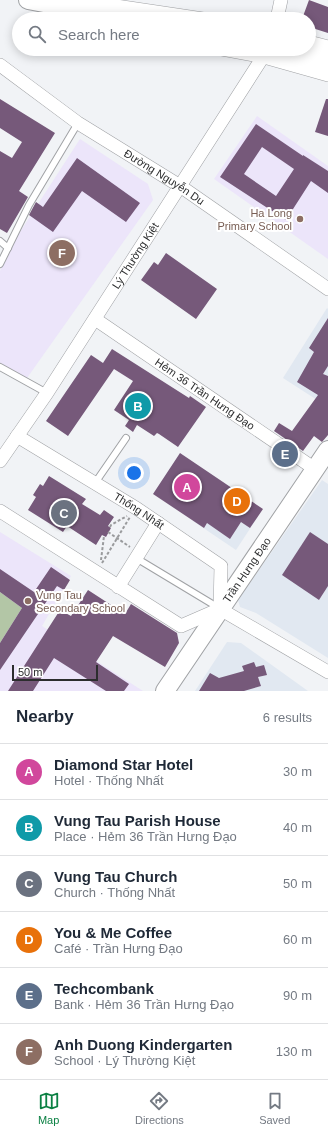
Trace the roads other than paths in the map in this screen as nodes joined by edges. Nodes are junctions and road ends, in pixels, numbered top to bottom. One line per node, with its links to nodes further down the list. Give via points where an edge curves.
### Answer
1 (28, 0): 3 (main road)
2 (281, 0): 6 (street)
3 (71, 12)
4 (79, 12): 5 (street, via 83,1)
5 (140, 12)
6 (278, 12)
7 (316, 44): 8 (street)
8 (328, 47)
9 (264, 56): 16 (street, Lý Thường Kiệt)
10 (274, 56): 14 (street)
11 (313, 56): 12 (main road)
12 (328, 60)
13 (0, 65): 15 (street, Đường Nguyễn Du)
14 (328, 75)
15 (78, 123): 16 (street, Đường Nguyễn Du); 18 (lane, via 29,205)
16 (180, 186): 20 (street, Đường Nguyễn Du); 21 (street, Lý Thường Kiệt)
17 (0, 241): 18 (lane)
18 (8, 248): 19 (lane)
19 (0, 264)
20 (328, 289)
21 (95, 319): 23 (street, Lý Thường Kiệt); 28 (street, Hẻm 36 Trần Hưng Đạo)
22 (0, 367): 23 (lane)
23 (47, 393): 24 (street, Lý Thường Kiệt)
24 (17, 436): 27 (street, Lý Thường Kiệt); 29 (street, Thống Nhất)
25 (126, 438): 29 (lane)
26 (328, 450): 28 (main road, Trần Hưng Đạo)
27 (0, 461)
28 (315, 469): 34 (main road, Trần Hưng Đạo)
29 (95, 483): 31 (street, Thống Nhất)
30 (0, 511): 33 (street)
31 (158, 523): 32 (street); 34 (street, Thống Nhất, via 221,566)
32 (135, 554): 33 (street); 34 (lane)
33 (118, 587): 34 (street, via 181,626)
34 (220, 608): 35 (street); 36 (main road, Trần Hưng Đạo)
35 (328, 672)
36 (165, 691)

